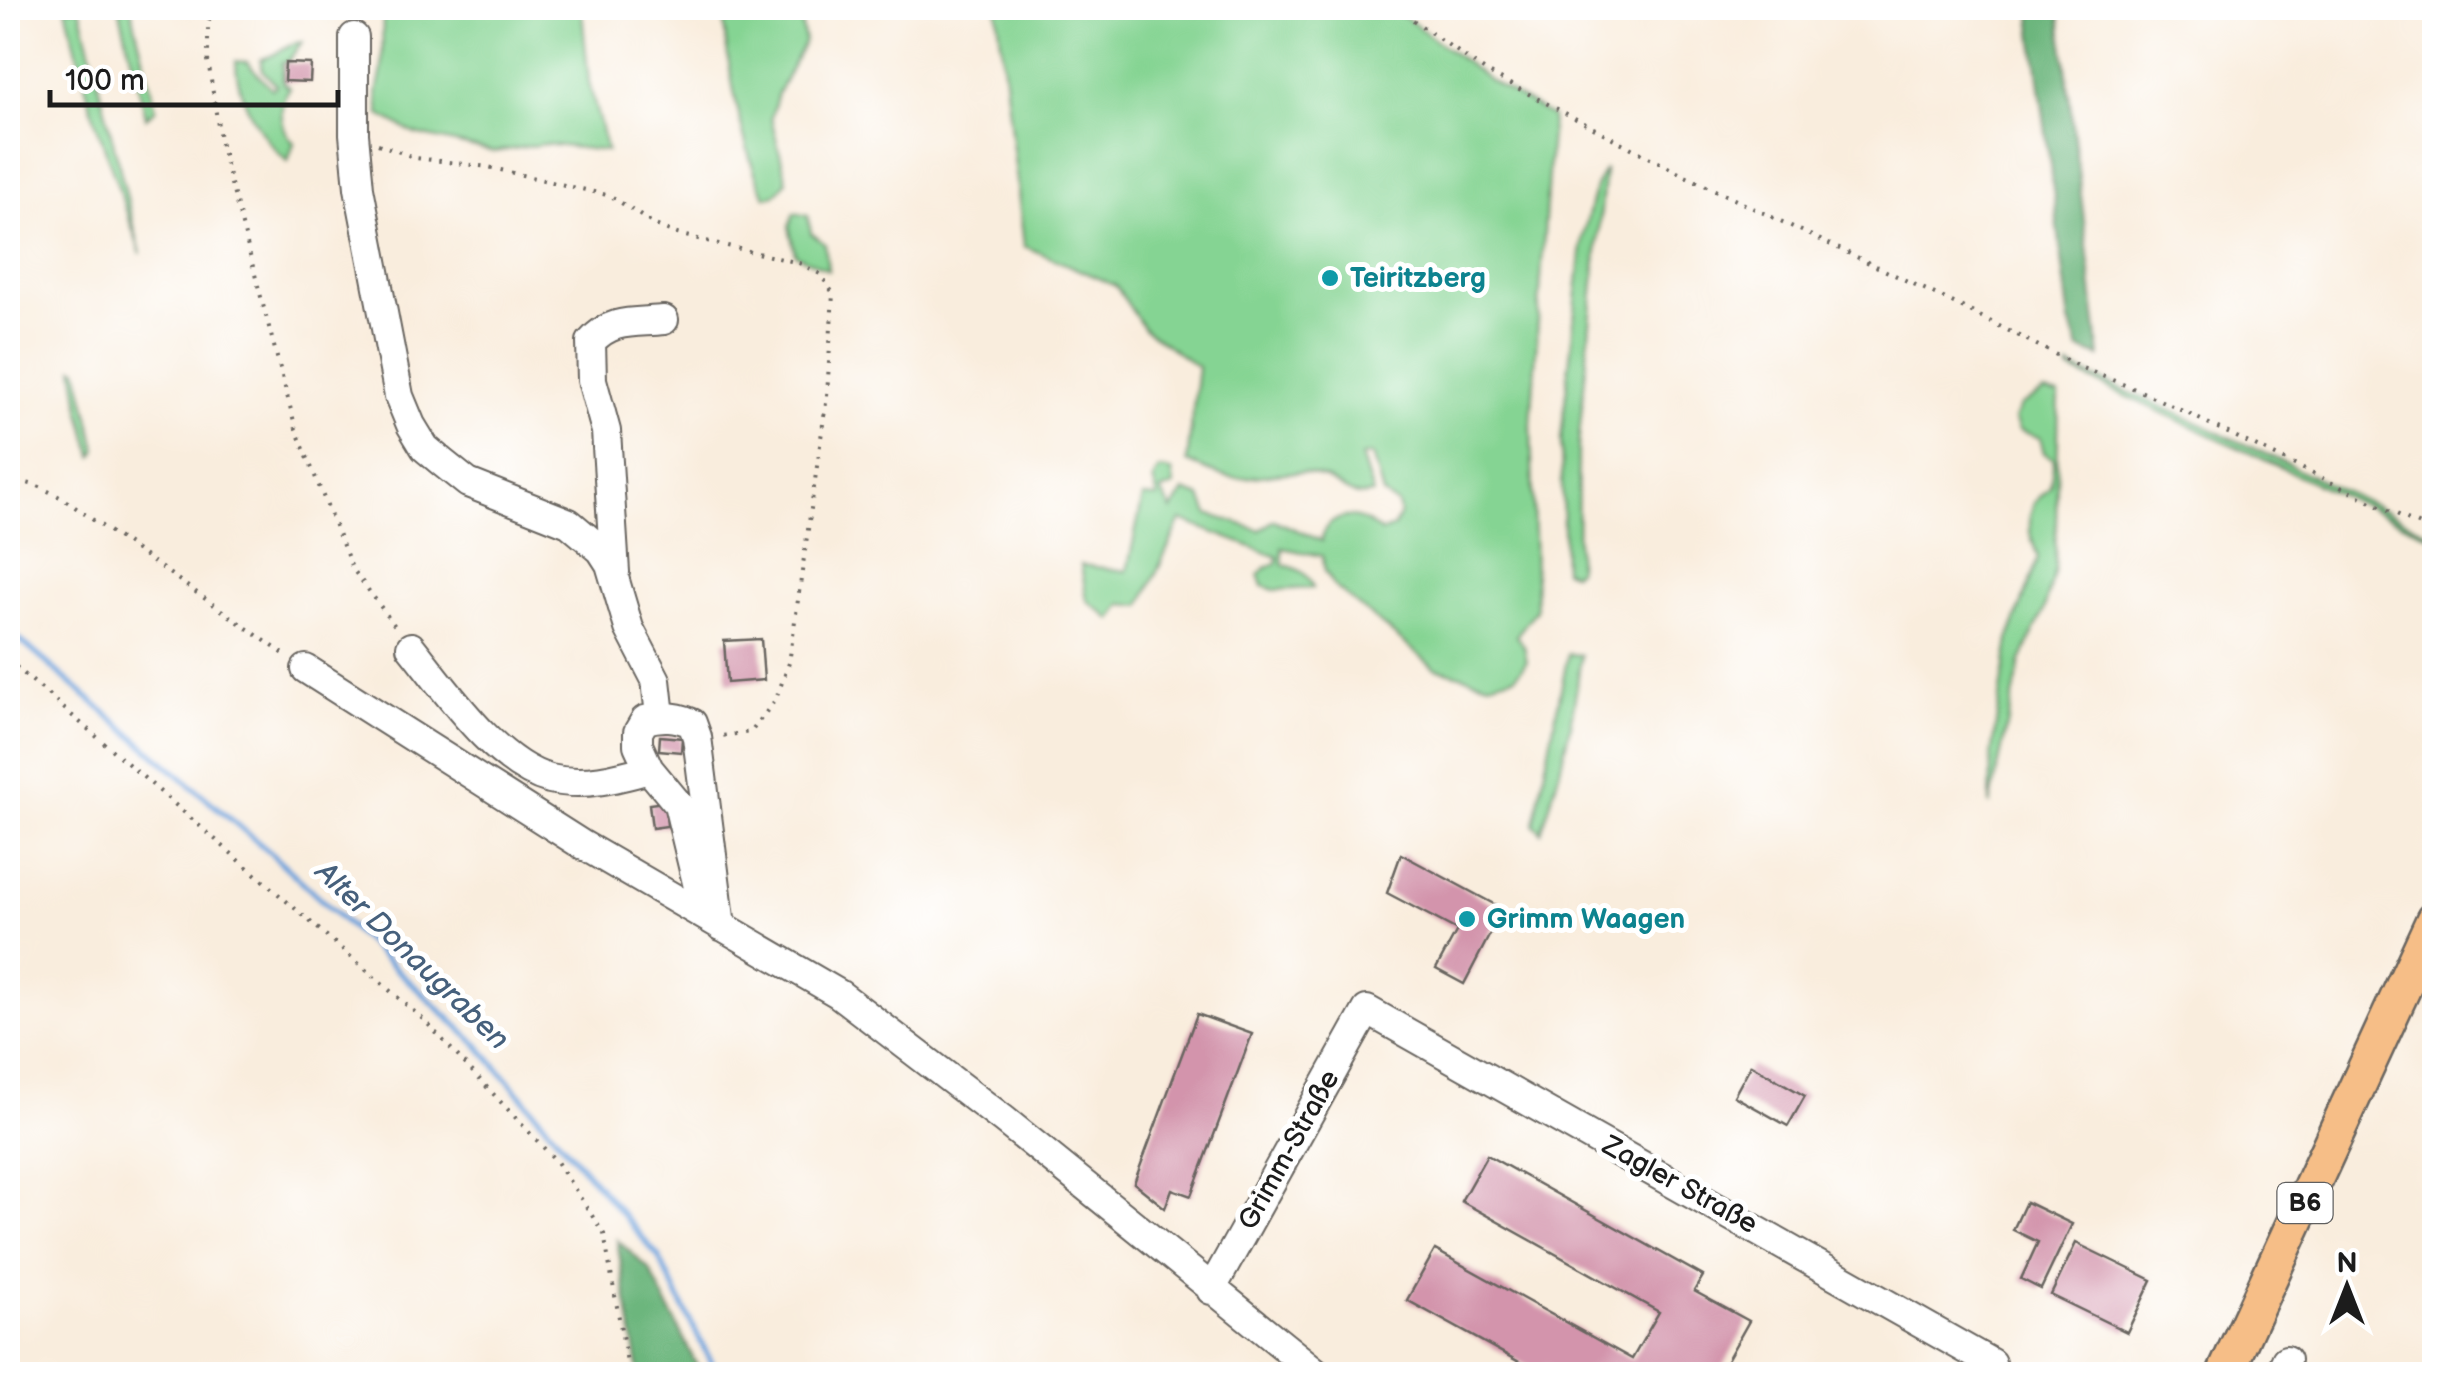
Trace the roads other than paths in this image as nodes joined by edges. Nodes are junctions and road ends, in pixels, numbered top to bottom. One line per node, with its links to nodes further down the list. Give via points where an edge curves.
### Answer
1 (354, 37): 3 (street, via 354,134 370,250 410,424 426,448 468,482 586,534 610,564)
2 (664, 320): 3 (street, via 611,325 591,342 592,380 606,431)
3 (616, 589): 6 (street, via 656,680)
4 (411, 648): 7 (street, via 479,729 531,771 576,782)
5 (306, 670): 9 (street)
6 (660, 716): 7 (street, via 645,720 638,732); 9 (street, via 692,723 696,736)
7 (649, 769): 9 (street, via 678,804)
8 (2434, 920): 14 (main road, B6)
9 (713, 921): 11 (street, via 874,1019)
10 (1367, 1010): 11 (street, Grimm-Straße); 12 (street, Zagler Straße)
11 (1211, 1290): 13 (street)
12 (1988, 1369)
13 (1318, 1374)
14 (2225, 1374)

